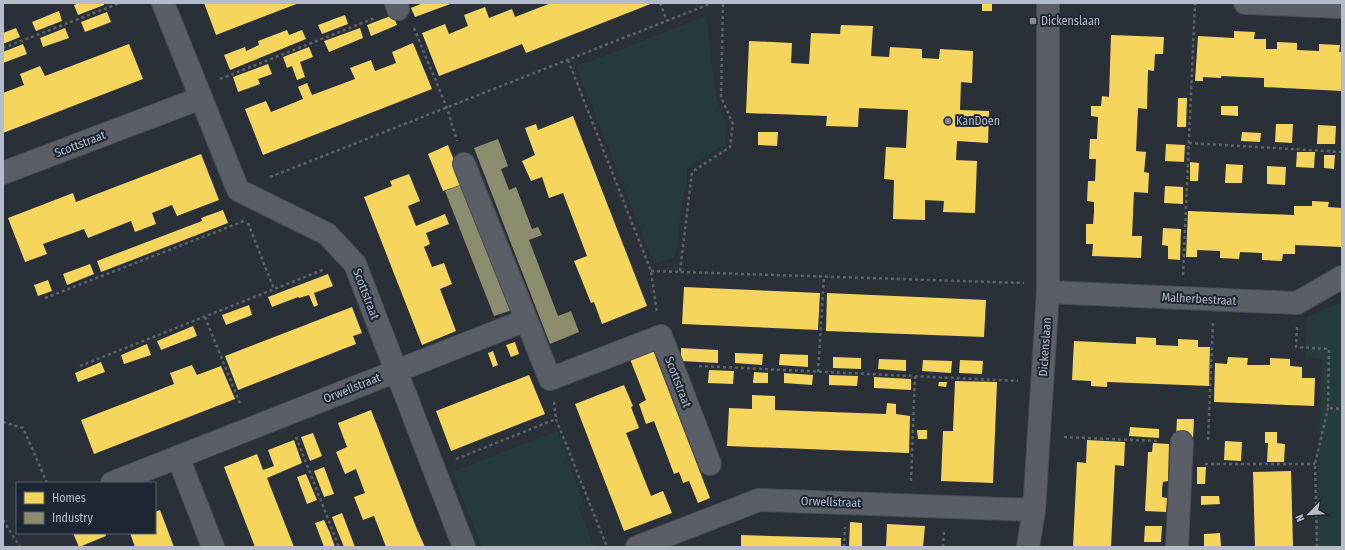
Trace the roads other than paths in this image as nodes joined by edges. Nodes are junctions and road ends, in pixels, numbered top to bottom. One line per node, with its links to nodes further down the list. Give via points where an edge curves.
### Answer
1 (163, 3): 5 (street)
2 (1048, 3): 9 (street, Dickenslaan)
3 (1245, 3): 4 (street)
4 (1338, 5)
5 (199, 93): 7 (street, Scottstraat); 11 (street, Scottstraat, via 238,190 327,234 354,264)
6 (464, 164): 10 (street)
7 (3, 173)
8 (1342, 277): 9 (street, Malherbestraat, via 1297,303 1182,299)
9 (1048, 288): 16 (street, Dickenslaan)
10 (526, 320): 11 (street, Orwellstraat); 14 (street, Scottstraat, via 550,379 661,336)
11 (395, 371): 13 (street, Orwellstraat); 18 (street, Scottstraat)
12 (1182, 442): 21 (street)
13 (178, 457): 15 (street, Orwellstraat); 17 (street)
14 (710, 464)
15 (115, 482)
16 (1034, 510): 19 (street, Orwellstraat, via 759,500); 20 (street, Dickenslaan)
17 (213, 547)
18 (464, 547)
19 (637, 547)
20 (1028, 547)
21 (1177, 547)

